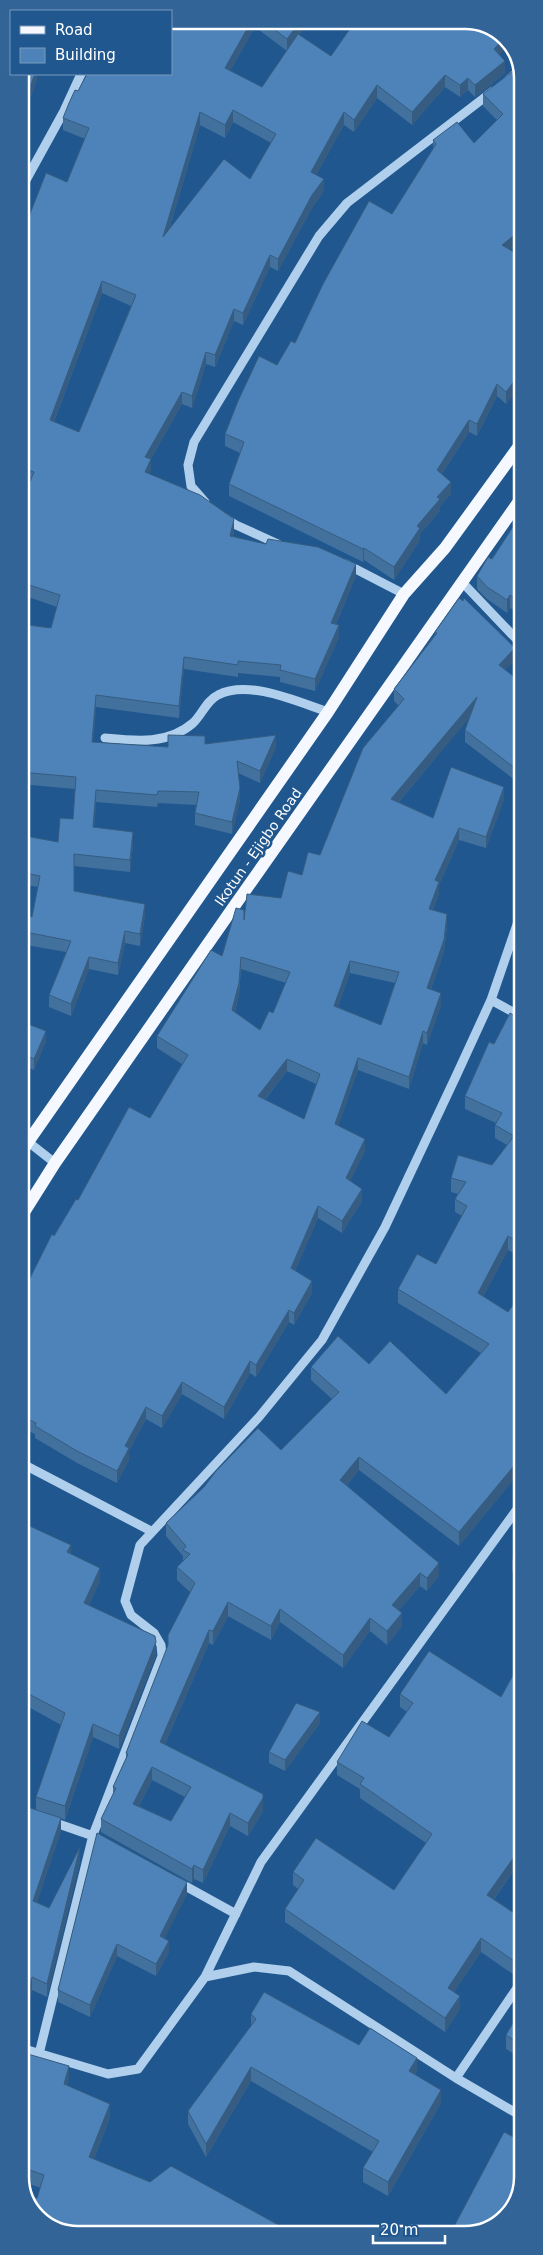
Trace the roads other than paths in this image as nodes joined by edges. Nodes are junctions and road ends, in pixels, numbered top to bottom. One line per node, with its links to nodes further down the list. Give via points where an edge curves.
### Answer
1 (514, 74): 6 (street, via 347,203 319,236 194,442 188,465 191,486 212,509 236,526)
2 (81, 75): 3 (street)
3 (29, 175)
4 (514, 453): 9 (main road, Ikotun - Ejigbo Road, via 445,548)
5 (514, 508): 8 (main road, Ikotun - Ejigbo Road)
6 (286, 546)
7 (340, 561): 9 (street)
8 (462, 582): 10 (street); 18 (main road, Ikotun - Ejigbo Road)
9 (404, 594): 11 (main road, Ikotun - Ejigbo Road)
10 (514, 637)
11 (328, 712): 12 (street, via 266,690 238,690 217,695 193,723 176,734 146,742); 16 (main road, Ikotun - Ejigbo Road)
12 (105, 738)
13 (514, 933): 14 (street)
14 (491, 1000): 15 (street); 22 (street, via 384,1226 322,1340 259,1417)
15 (514, 1013)
16 (29, 1138)
17 (29, 1143): 18 (street)
18 (56, 1163): 19 (main road, Ikotun - Ejigbo Road)
19 (29, 1204)
20 (29, 1467): 22 (street)
21 (514, 1513): 26 (street, via 261,1862)
22 (151, 1531): 24 (street, via 140,1545 125,1602 131,1615 154,1633 161,1645 162,1656)
23 (39, 1817): 24 (street)
24 (97, 1837): 30 (street)
25 (169, 1877): 26 (street)
26 (236, 1914): 27 (street)
27 (206, 1977): 30 (street, via 138,2069 108,2074); 31 (street, via 254,1967 288,1971)
28 (514, 1992): 31 (street)
29 (29, 2051): 30 (street)
30 (40, 2054)
31 (456, 2078): 32 (street)
32 (514, 2113)

